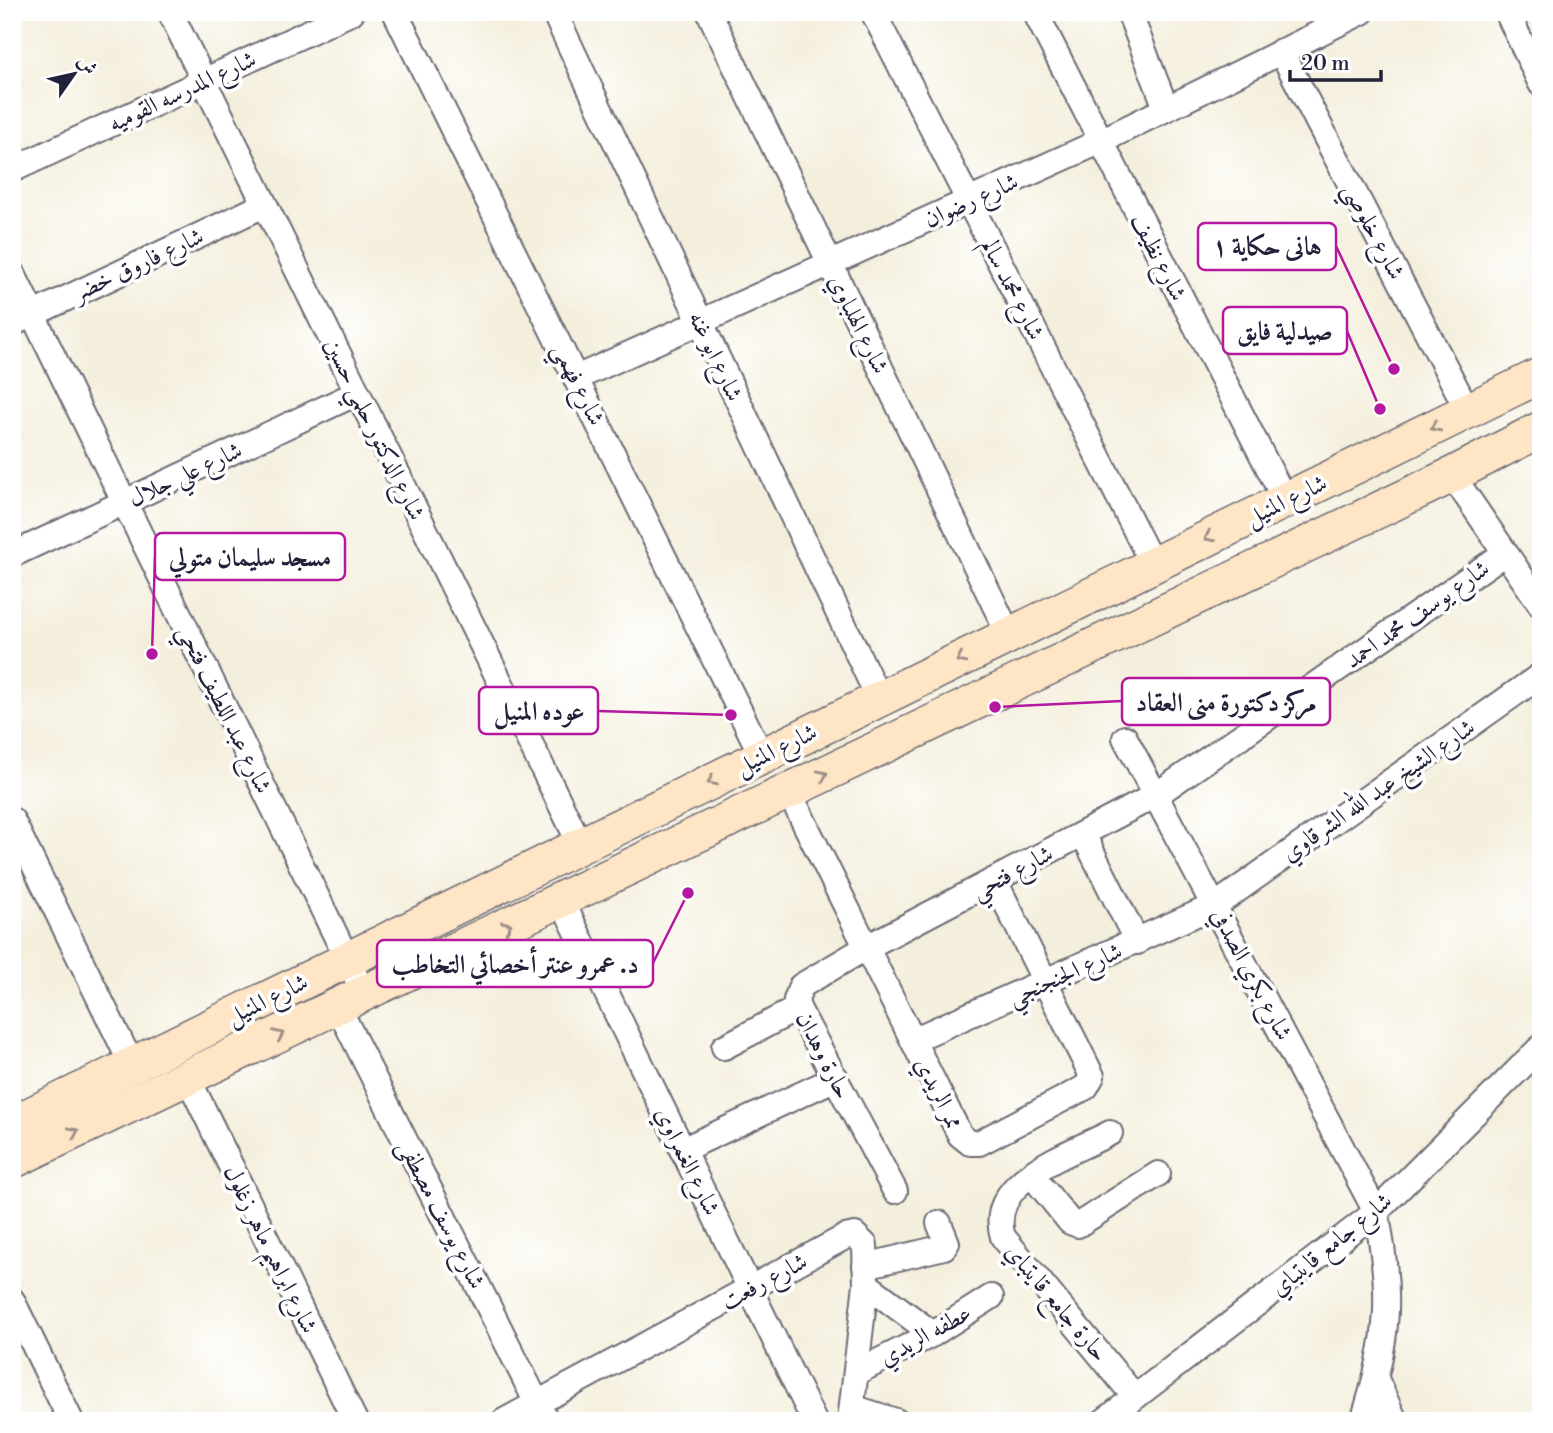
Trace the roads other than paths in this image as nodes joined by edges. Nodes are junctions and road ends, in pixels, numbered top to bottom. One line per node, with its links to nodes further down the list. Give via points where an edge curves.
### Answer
1 (170, 12): 13 (street, شارع الدكتور حلمي حسين)
2 (352, 12): 13 (street, شارع المدرسه القوميه)
3 (395, 12): 25 (street, شارع فهمي)
4 (554, 12): 23 (street, شارع ابو غنه)
5 (709, 12): 20 (street, شارع الهلباوي)
6 (873, 12): 18 (street, شارع محمد سالم)
7 (1035, 12): 16 (street, شارع نظيف)
8 (1129, 12): 15 (street)
9 (1362, 12): 11 (street, شارع رضوان)
10 (1507, 12): 14 (street)
11 (1334, 18): 12 (street, شارع رضوان)
12 (1281, 51): 15 (street, شارع رضوان); 27 (street, شارع خلوصي)
13 (203, 80): 17 (street, شارع المدرسه القوميه); 19 (street, شارع الدكتور حلمي حسين)
14 (1541, 84)
15 (1166, 108): 16 (street, شارع رضوان)
16 (1099, 142): 18 (street, شارع رضوان); 30 (street, شارع نظيف)
17 (12, 170)
18 (968, 201): 20 (street, شارع رضوان); 34 (street, شارع محمد سالم)
19 (264, 205): 22 (street, شارع فاروق خضر); 26 (street, شارع الدكتور حلمي حسين)
20 (831, 264): 23 (street, شارع رضوان); 36 (street, شارع الهلباوي)
21 (12, 272): 22 (street, شارع عبد اللطيف فتحي)
22 (22, 319): 31 (street, شارع عبد اللطيف فتحي)
23 (700, 323): 25 (street, شارع رضوان); 38 (street, شارع ابو غنه)
24 (1541, 375): 27 (street, شارع المنيل)
25 (576, 378): 40 (street, شارع فهمي)
26 (357, 393): 31 (street, شارع علي جلال); 45 (street, شارع الدكتور حلمي حسين)
27 (1468, 411): 30 (street, شارع المنيل, one-way to 30)
28 (1541, 429): 29 (street, شارع المنيل)
29 (1452, 475): 32 (street); 41 (street, شارع المنيل, one-way to 29)
30 (1285, 500): 34 (street, شارع المنيل, one-way to 34)
31 (124, 503): 33 (street, شارع علي جلال); 51 (street, شارع عبد اللطيف فتحي)
32 (1505, 553): 35 (street); 42 (street, شارع يوسف محمد احمد)
33 (12, 555)
34 (1153, 565): 36 (street, شارع المنيل)
35 (1541, 605)
36 (1009, 635): 38 (street, شارع المنيل, one-way to 38)
37 (1541, 675): 48 (street, شارع الشيخ عبد الله الشرقاوي)
38 (878, 699): 40 (street, شارع المنيل)
39 (1125, 738): 42 (street, شارع بكري الصدفي)
40 (762, 756): 45 (street, شارع المنيل, one-way to 45)
41 (789, 792): 47 (street, شارع المنيل); 50 (street, ممر الريدي)
42 (1156, 795): 44 (street, شارع فتحي); 48 (street, شارع بكري الصدفي)
43 (12, 820): 58 (street)
44 (1083, 834): 46 (street, شارع فتحي); 49 (street)
45 (581, 846): 51 (street, شارع المنيل)
46 (995, 881): 50 (street, شارع فتحي); 52 (street, ممر الريدي)
47 (562, 901): 53 (street, شارع المنيل, one-way to 47); 63 (street, شارع الغمراوي)
48 (1216, 905): 49 (street, شارع الجنجنجي); 68 (street, شارع بكري الصدفي)
49 (1137, 942): 52 (street, شارع الجنجنجي)
50 (867, 947): 54 (street, حارة وهدان, via 801,986); 55 (street, ممر الريدي)
51 (347, 960): 53 (street, شارع عبد اللطيف فتحي); 58 (street, شارع المنيل)
52 (1045, 982): 55 (street, شارع الجنجنجي); 55 (street, ممر الريدي, via 1091,1072 1091,1081 978,1143 962,1139)
53 (351, 1000): 59 (street, شارع المنيل, one-way to 53); 78 (street, شارع يوسف مصطفى)
54 (798, 1008): 56 (street); 60 (street, حارة وهدان)
55 (913, 1040)
56 (724, 1046)
57 (1541, 1047): 68 (street, شارع جامع قايتباي)
58 (132, 1065): 61 (street, شارع المنيل)
59 (188, 1078): 64 (street, شارع المنيل, one-way to 59); 81 (street, شارع ابراهيم ماهر زغلول)
60 (836, 1078): 63 (street); 67 (street, حارة وهدان)
61 (12, 1124)
62 (1110, 1133): 66 (street, حارة جامع قايتباي)
63 (682, 1150): 71 (street, شارع الغمراوي)
64 (12, 1161)
65 (1158, 1174): 66 (street, via 1078,1225 1070,1222)
66 (1032, 1175): 77 (street, حارة جامع قايتباي, via 1003,1202 999,1213 1003,1237)
67 (895, 1191)
68 (1376, 1212): 76 (street, شارع بكري الصدفي, via 1387,1266 1387,1322); 77 (street, شارع جامع قايتباي)
69 (939, 1223): 70 (street, via 947,1243 944,1247)
70 (866, 1275): 71 (street, شارع رفعت, via 863,1240 850,1236); 74 (street); 75 (street, شارع رفعت)
71 (750, 1289): 78 (street, شارع رفعت); 83 (street, شارع الغمراوي)
72 (991, 1297): 74 (street, عطفه الريدي)
73 (12, 1300): 80 (street)
74 (933, 1334): 75 (street, عطفه الريدي)
75 (857, 1372): 79 (street, شارع رفعت)
76 (1376, 1378): 86 (street, شارع بكري الصدفي); 87 (street)
77 (1135, 1397): 85 (street, شارع جامع قايتباي)
78 (542, 1412): 82 (street, شارع رفعت)
79 (851, 1414): 84 (street)
80 (71, 1421)
81 (355, 1421)
82 (504, 1421)
83 (814, 1421)
84 (896, 1421)
85 (1104, 1421)
86 (1363, 1421)
87 (1395, 1421)

